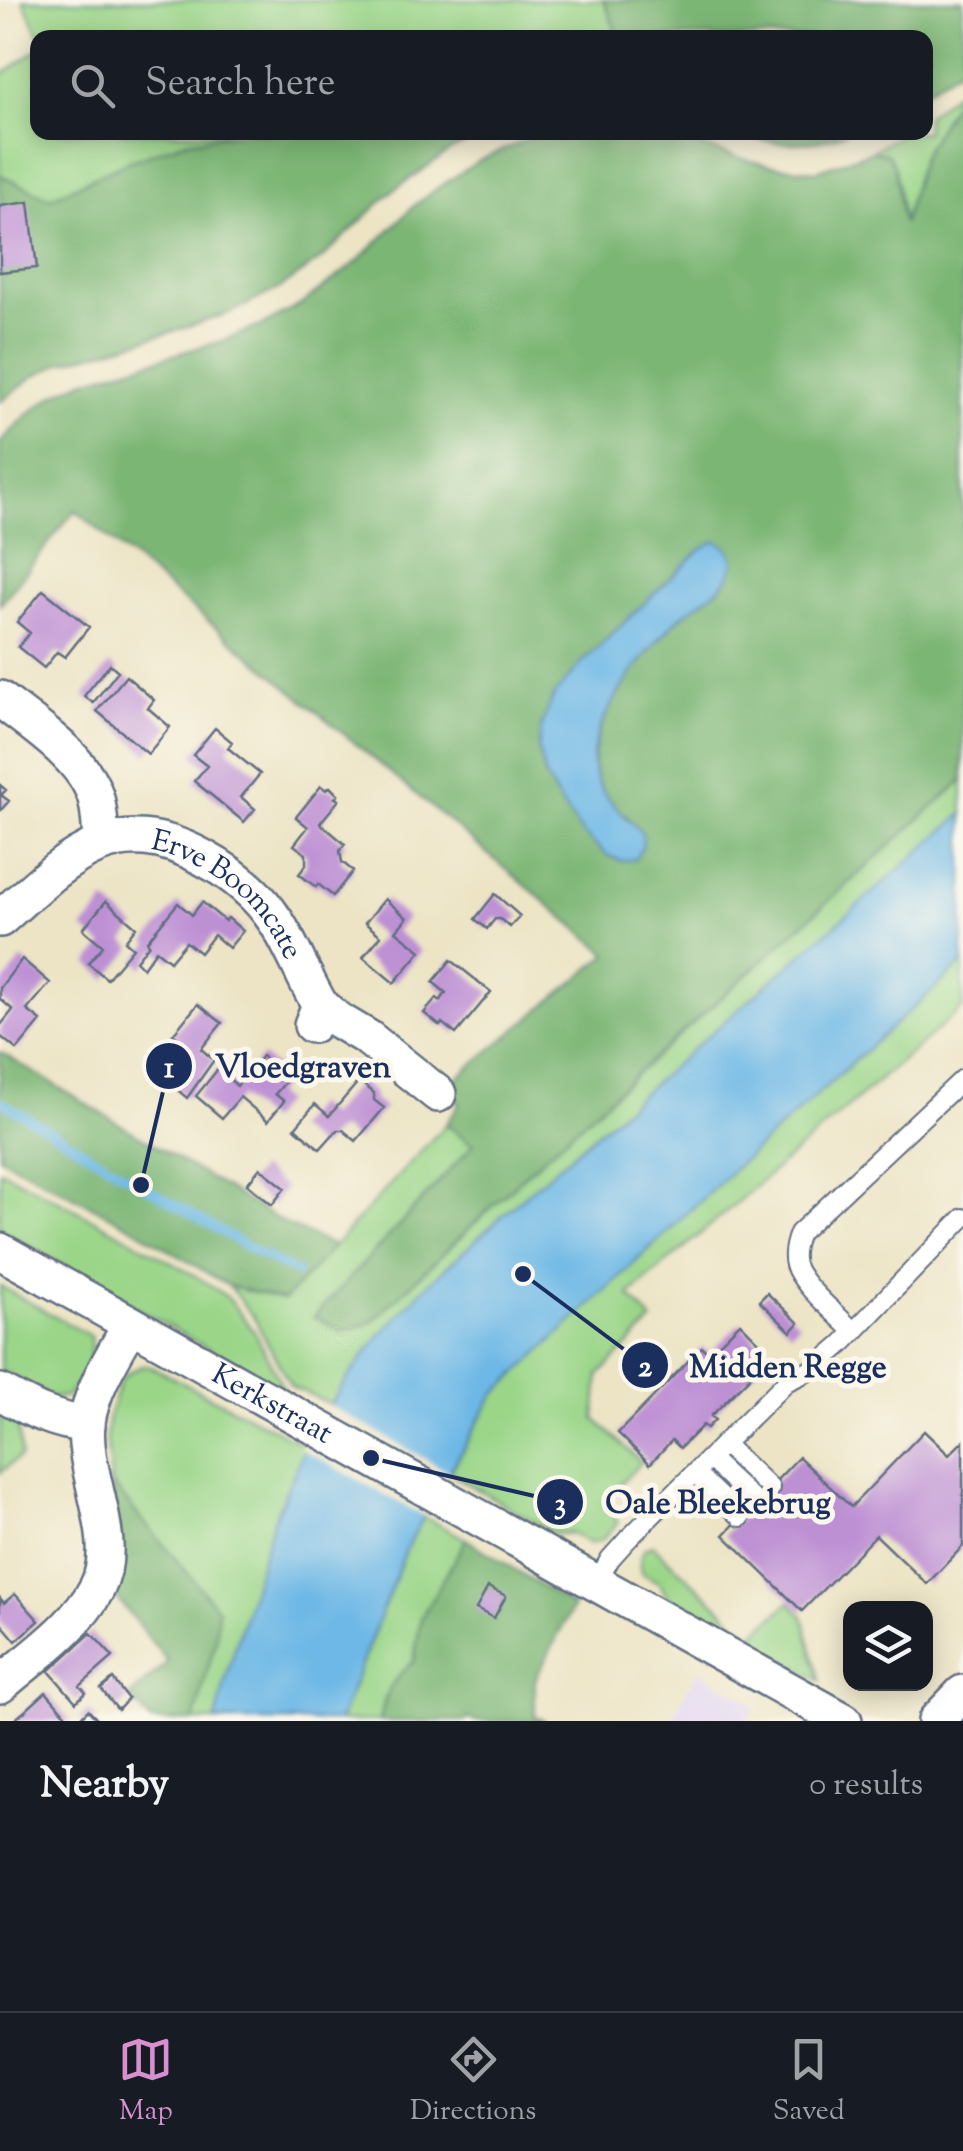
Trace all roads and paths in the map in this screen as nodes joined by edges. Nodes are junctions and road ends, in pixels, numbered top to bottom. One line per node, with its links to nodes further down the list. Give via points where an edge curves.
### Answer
1 (0, 699): 2 (street, Erve Boomcate, via 88,778)
2 (100, 843): 3 (street, Erve Boomcate); 5 (street, Erve Boomcate, via 148,836 229,872 277,923 316,1015 368,1038)
3 (0, 919)
4 (963, 1079): 9 (lane, via 799,1233 795,1266)
5 (438, 1094)
6 (963, 1218): 9 (lane)
7 (0, 1252): 8 (street, Kerkstraat)
8 (131, 1324): 11 (street); 18 (street, Kerkstraat)
9 (854, 1332): 12 (lane, via 813,1369 786,1382)
10 (0, 1392): 11 (street, via 61,1422)
11 (87, 1425): 19 (street, via 103,1573 84,1608)
12 (724, 1444): 13 (lane); 15 (lane)
13 (710, 1459): 14 (lane); 16 (lane)
14 (695, 1473): 17 (lane); 18 (lane, via 626,1540)
15 (770, 1488)
16 (756, 1502)
17 (741, 1517)
18 (597, 1582): 21 (street, Kerkstraat)
19 (0, 1686)
20 (963, 1693): 22 (street)
21 (844, 1721)
22 (936, 1721)

